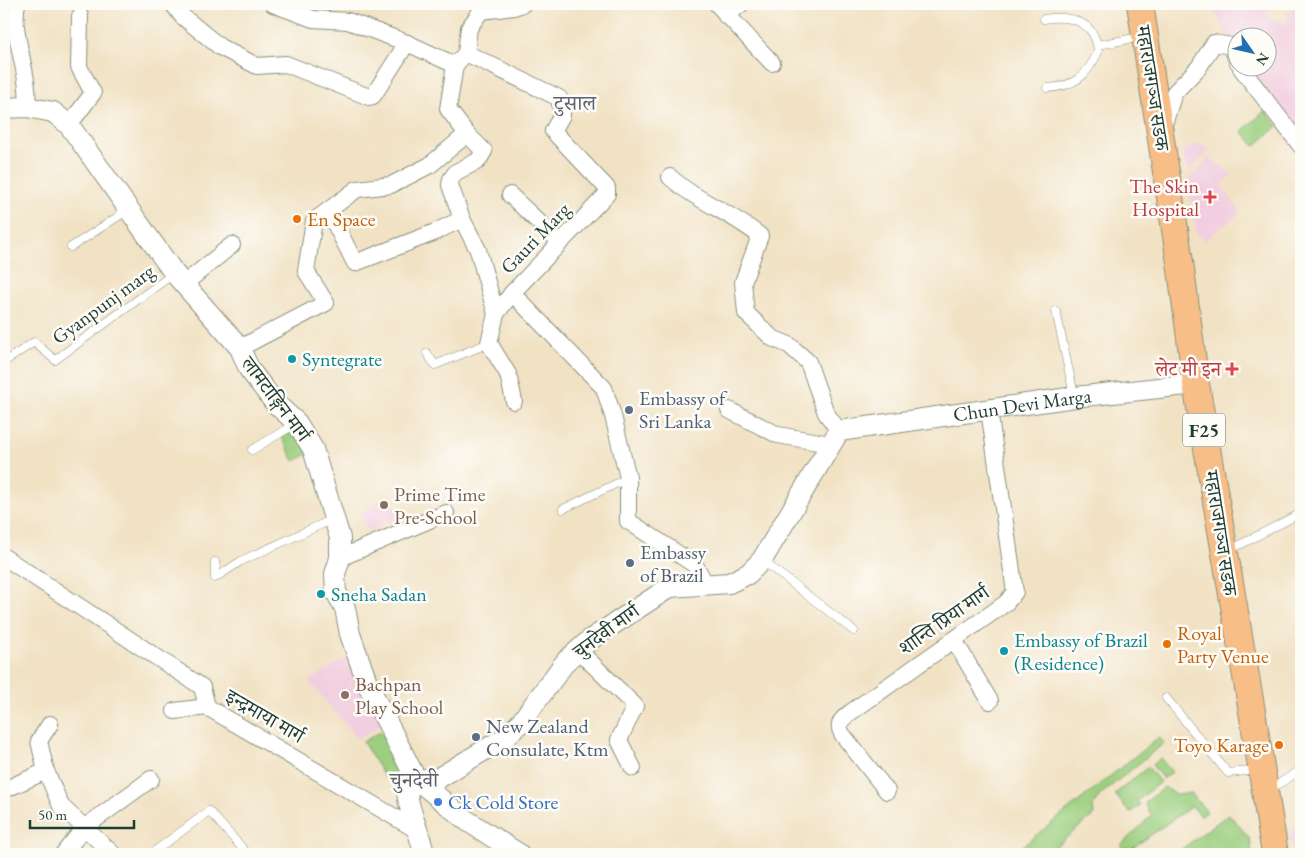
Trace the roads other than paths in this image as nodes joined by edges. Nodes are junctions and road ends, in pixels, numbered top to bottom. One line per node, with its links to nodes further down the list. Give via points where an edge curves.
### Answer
1 (17, 4): 19 (street, via 28,83)
2 (173, 4): 11 (street, via 182,16 220,47 258,66 286,64 369,97 374,96)
3 (273, 4): 11 (street, via 313,18 348,21)
4 (524, 4): 14 (street, via 481,11 469,28)
5 (741, 4): 7 (street)
6 (1140, 4): 10 (main road, महाराजगञ्ज सडक / F25)
7 (721, 10): 15 (street)
8 (80, 16): 21 (street, via 80,67 94,94)
9 (1044, 19): 12 (lane, via 1064,17 1080,22 1094,34)
10 (1145, 36): 12 (lane); 23 (main road, महाराजगञ्ज सडक / F25)
11 (407, 43): 16 (street)
12 (1098, 45): 18 (lane, via 1098,52 1086,74 1069,85)
13 (1228, 45): 23 (street, via 1214,43 1199,67 1174,93)
14 (466, 52): 16 (street); 30 (street, Gauri Marg, via 559,98 562,115 553,131 607,188 607,194)
15 (772, 63)
16 (455, 64): 22 (street, via 448,109)
17 (1250, 78): 24 (street)
18 (1047, 88)
19 (27, 107): 20 (street, लामटाङ्गिन मार्ग); 21 (street, लामटाङ्गिन मार्ग, via 52,112)
20 (4, 108)
21 (69, 125): 27 (street, लामटाङ्गिन मार्ग)
22 (467, 134): 28 (street, via 430,165 391,185 357,189); 29 (street, via 484,151 478,160 456,172 452,179 450,186)
23 (1160, 134): 41 (main road, महाराजगञ्ज सडक / F25)
24 (1300, 143)
25 (670, 178): 47 (street, via 747,224 760,236 743,282 746,313 772,338 789,345 808,362 826,413)
26 (510, 195): 30 (street)
27 (128, 210): 32 (lane); 33 (street, लामटाङ्गिन मार्ग)
28 (329, 212): 29 (street, via 356,263); 38 (street, via 314,221 306,272 326,303)
29 (462, 219): 36 (street, via 478,250)
30 (560, 242): 34 (street, Gauri Marg)
31 (232, 245): 33 (street)
32 (71, 247)
33 (179, 278): 38 (street, लामटाङ्गिन मार्ग); 40 (lane, Gyanpunj marg, via 55,360 34,342)
34 (512, 293): 36 (street); 49 (street, Gauri Marg, via 604,388)
35 (1056, 311): 42 (lane)
36 (496, 314): 37 (street)
37 (489, 343): 39 (lane, via 435,365); 43 (street, via 508,374)
38 (240, 348): 46 (street, लामटाङ्गिन मार्ग, via 249,369 266,392)
39 (427, 352)
40 (4, 362)
41 (1196, 384): 42 (street, Chun Devi Marga); 54 (main road, महाराजगञ्ज सडक / F25)
42 (1075, 397): 45 (street, Chun Devi Marga)
43 (514, 402)
44 (729, 410): 47 (street, via 778,435)
45 (988, 410): 47 (street, Chun Devi Marga); 61 (street, शान्ति प्रिया मार्ग, via 1015,592 1006,603)
46 (297, 424): 48 (lane); 53 (street, लामटाङ्गिन मार्ग, via 313,449)
47 (839, 435): 57 (street, चुनदेवी मार्ग)
48 (252, 450)
49 (628, 478): 50 (lane); 59 (street, Gauri Marg, via 628,521 694,565)
50 (563, 509)
51 (446, 513): 56 (street)
52 (1301, 513): 54 (lane)
53 (335, 518): 56 (street, लामटाङ्गिन मार्ग); 58 (lane, via 241,561 215,578)
54 (1224, 553): 73 (main road, महाराजगञ्ज सडक / F25)
55 (4, 557): 65 (street, इन्द्रमाया मार्ग, via 202,687)
56 (340, 558): 72 (street, लामटाङ्गिन मार्ग, via 335,574 336,592 344,608 350,634 368,685)
57 (762, 560): 59 (street, चुनदेवी मार्ग, via 738,580); 60 (lane)
58 (215, 562)
59 (705, 583): 62 (street, चुनदेवी मार्ग, via 670,588)
60 (854, 631)
61 (954, 640): 64 (street); 75 (street, शान्ति प्रिया मार्ग, via 840,721 842,734)
62 (578, 650): 68 (street, via 635,706 620,740); 72 (street, चुनदेवी मार्ग, via 506,737 438,779)
63 (1166, 698): 73 (lane, via 1228,773)
64 (990, 701)
65 (207, 707): 66 (street); 77 (street, इन्द्रमाया मार्ग)
66 (175, 711)
67 (50, 724): 70 (street, via 40,741)
68 (633, 768)
69 (1301, 770): 73 (lane)
70 (46, 771): 74 (street); 76 (street, via 60,806)
71 (151, 779): 76 (street)
72 (416, 779): 77 (street, via 407,792 408,806); 83 (street, via 466,820)
73 (1263, 781): 84 (main road, महाराजगञ्ज सडक / F25)
74 (4, 790)
75 (886, 791)
76 (85, 827): 79 (street); 80 (street)
77 (420, 832): 82 (street)
78 (244, 850): 81 (lane, via 209,811)
79 (64, 854)
80 (113, 854)
81 (151, 854)
82 (424, 854)
83 (519, 854)
84 (1275, 854)

